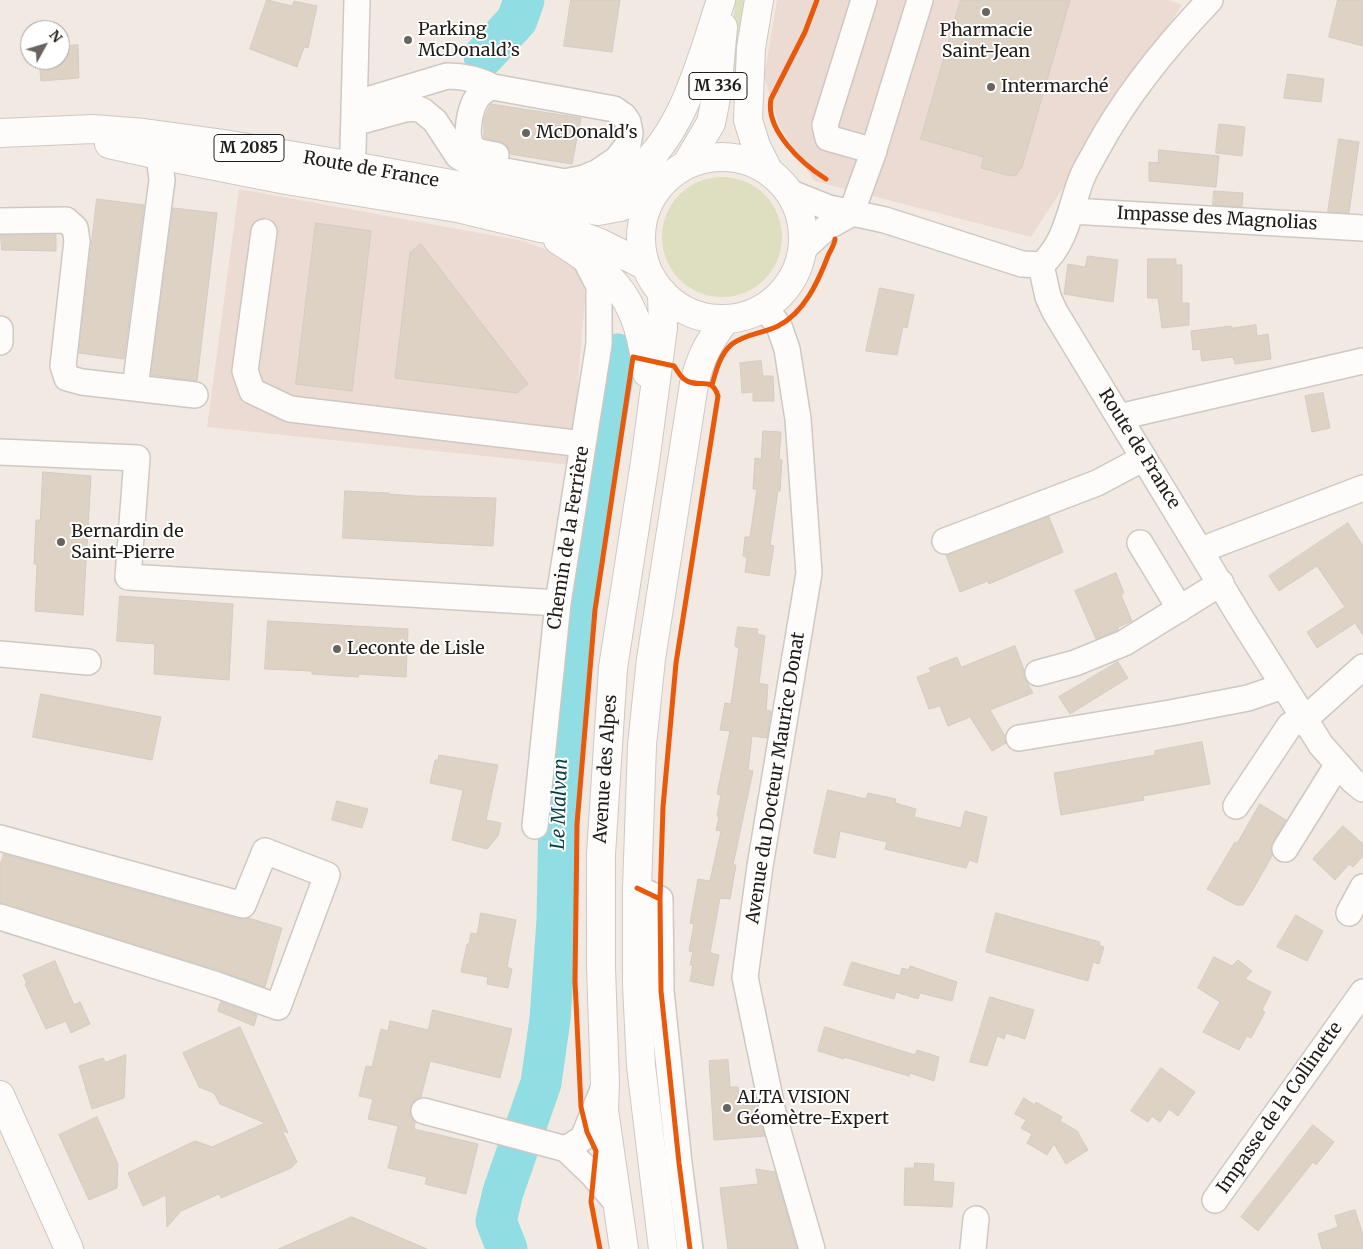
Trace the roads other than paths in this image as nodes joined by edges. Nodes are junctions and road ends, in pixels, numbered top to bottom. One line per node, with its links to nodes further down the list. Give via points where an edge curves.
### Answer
1 (357, 0): 11 (street)
2 (721, 0): 22 (main road, via 678,117 659,147 626,179 601,192)
3 (726, 0): 16 (main road, M 336, via 711,123)
4 (760, 0): 9 (main road, M 336, via 751,48)
5 (773, 0): 9 (street)
6 (864, 0): 14 (street, via 826,125 828,138)
7 (920, 0): 14 (street)
8 (1210, 0): 23 (street, via 1164,53 1114,121 1082,179)
9 (750, 81): 17 (main road, M 336, via 748,120)
10 (493, 87): 11 (street, via 479,80 447,76); 18 (street, via 480,94 469,120 468,136 475,150 571,168); 18 (street, via 614,109 624,116 630,127 628,145 607,167)
11 (354, 113): 18 (street, via 416,108 435,121 458,156 473,165 565,182); 19 (street)
12 (52, 131): 13 (main road, Route de France); 15 (main road, Route de France); 19 (main road, Route de France / M 2085, via 93,129 144,133)
13 (0, 133)
14 (874, 151): 24 (street)
15 (159, 155): 19 (main road, Route de France); 41 (street, via 162,180)
16 (686, 165): 17 (main road, via 714,157 729,157); 20 (main road)
17 (769, 172): 21 (main road)
18 (584, 178)
19 (351, 179): 22 (main road, Route de France / M 2085); 26 (main road, Route de France)
20 (655, 191): 22 (main road, Route de France, via 620,207 598,211); 32 (main road, via 643,220 641,235)
21 (788, 192): 24 (street); 29 (main road, via 799,217)
22 (556, 205)
23 (1072, 211): 27 (street, Impasse des Magnolias); 31 (street, via 1050,258)
24 (851, 214): 29 (street, via 832,224); 31 (street, via 886,220 1022,264)
25 (0, 221): 41 (street, via 66,220 75,228 77,241 63,366 67,378)
26 (540, 228): 30 (main road); 32 (main road, Route de France, via 573,233 600,242)
27 (1363, 228)
28 (264, 232): 45 (street, via 245,371 252,391 290,409)
29 (802, 250): 34 (main road, via 787,286)
30 (582, 254): 37 (main road, via 622,291); 39 (street, Chemin de la Ferrière, via 599,286)
31 (1041, 265): 44 (street, Route de France, via 1055,312)
32 (646, 266): 33 (main road)
33 (662, 292): 35 (main road, via 672,302 691,312); 43 (main road, Avenue des Alpes, via 663,328)
34 (764, 307): 35 (main road, via 741,317); 84 (street, Avenue du Docteur Maurice Donat, via 779,326 787,349 798,419 809,573 760,866 745,977 774,1117)
35 (726, 319): 69 (main road, Avenue des Alpes, via 706,347 698,365 688,417 651,659 642,744)
36 (0, 329): 38 (street)
37 (640, 330): 39 (street, via 620,325); 43 (main road)
38 (0, 342)
39 (599, 344): 45 (street, Chemin de la Ferrière)
40 (1363, 361): 44 (street)
41 (135, 388): 42 (street)
42 (195, 395)
43 (652, 411): 73 (main road, Avenue des Alpes, via 613,668 607,750 601,854)
44 (1119, 417): 47 (street, Route de France)
45 (583, 444): 53 (street, Chemin de la Ferrière)
46 (0, 452): 53 (street, via 137,458 128,577)
47 (1144, 458): 49 (street, via 1096,483); 51 (street, Route de France)
48 (1363, 488): 51 (street)
49 (945, 541)
50 (1140, 543): 54 (street)
51 (1201, 550): 52 (street, Route de France)
52 (1221, 583): 54 (street); 59 (street, Route de France)
53 (558, 603): 65 (street, Chemin de la Ferrière)
54 (1180, 609): 58 (street, via 1124,644 1076,663)
55 (0, 654): 56 (street)
56 (88, 662)
57 (1363, 667): 60 (street)
58 (1038, 673)
59 (1283, 686): 60 (street, Route de France); 61 (street, via 1238,700 1170,714)
60 (1305, 719): 62 (street, Route de France); 64 (street, via 1290,725)
61 (1019, 738)
62 (1338, 764): 63 (street, Route de France); 67 (street)
63 (1363, 789)
64 (1236, 806)
65 (535, 826)
66 (0, 838): 71 (street, via 243,905 265,851 327,875 278,1007 217,984)
67 (1285, 849)
68 (1363, 887): 70 (street)
69 (637, 888): 82 (main road, Avenue des Alpes, via 641,1066); 83 (street, via 660,899 661,991)
70 (1349, 913)
71 (0, 917)
72 (1363, 992): 77 (street, Impasse de la Collinette)
73 (605, 1083): 76 (street, via 583,1138); 78 (main road, Avenue des Alpes, via 604,1110)
74 (0, 1095): 80 (main road)
75 (424, 1111): 76 (street)
76 (560, 1147): 78 (street, via 593,1175)
77 (1215, 1200)
78 (616, 1202): 81 (main road, Avenue des Alpes)
79 (976, 1219): 85 (street)
80 (69, 1249)
81 (624, 1249)
82 (663, 1249)
83 (690, 1249)
84 (812, 1249)
85 (973, 1249)

